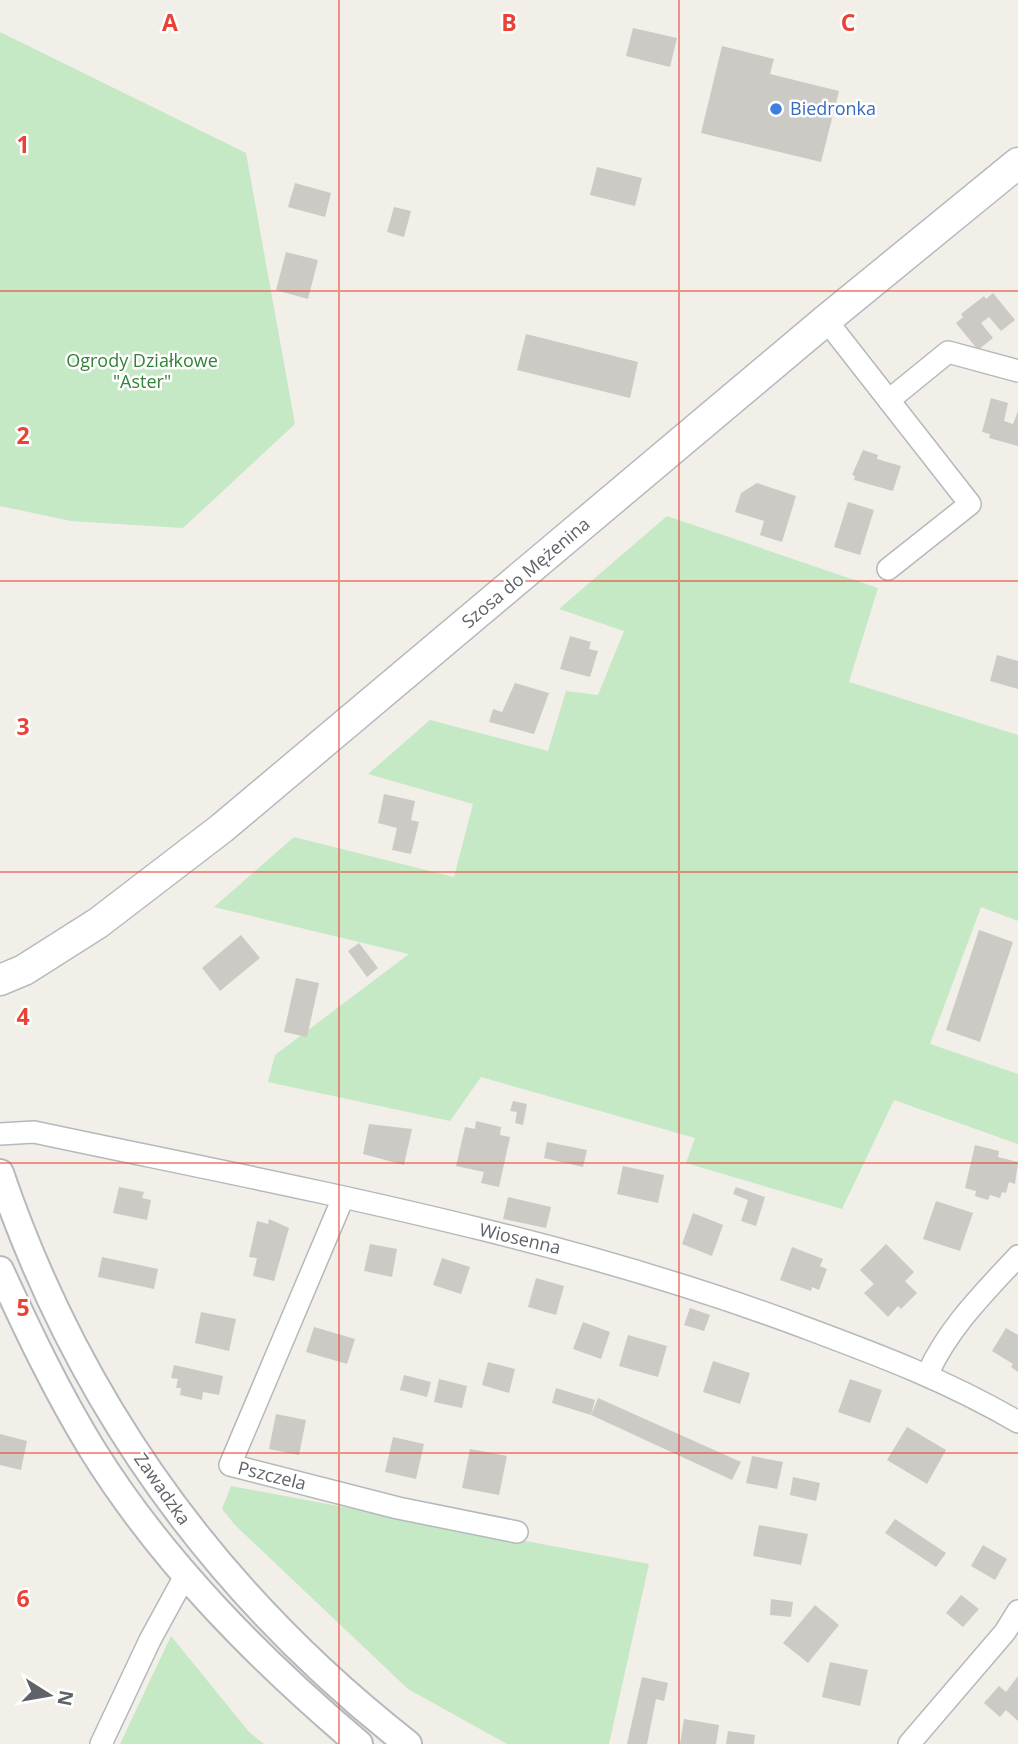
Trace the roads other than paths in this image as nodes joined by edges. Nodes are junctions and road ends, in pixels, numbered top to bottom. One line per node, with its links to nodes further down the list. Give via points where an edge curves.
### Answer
1 (1018, 163): 2 (main road, Szosa do Mężenina)
2 (826, 320): 4 (street); 6 (main road, Szosa do Mężenina, via 222,828 97,923)
3 (1018, 371): 4 (street, via 948,352)
4 (889, 400): 5 (street, via 970,504)
5 (888, 569)
6 (12, 975): 7 (main road, Szosa do Mężenina)
7 (0, 1000)
8 (0, 1134): 10 (street, Wiosenna, via 24,1130)
9 (0, 1173): 13 (street, Zawadzka, via 24,1244)
10 (343, 1198): 15 (street, Wiosenna, via 553,1246 665,1279); 17 (street, Pszczela, via 230,1465 398,1508)
11 (1018, 1256): 15 (street, via 961,1317)
12 (0, 1270): 14 (street, Zawadzka)
13 (53, 1308): 14 (street); 22 (street, Zawadzka, via 104,1406 195,1537 348,1698)
14 (23, 1321): 18 (street, Zawadzka, via 93,1451)
15 (928, 1373): 16 (street, Wiosenna)
16 (1018, 1422)
17 (517, 1532)
18 (186, 1574): 20 (street); 21 (street, Zawadzka, via 294,1689)
19 (1018, 1611): 23 (street)
20 (101, 1744)
21 (359, 1744)
22 (408, 1744)
23 (909, 1744)

